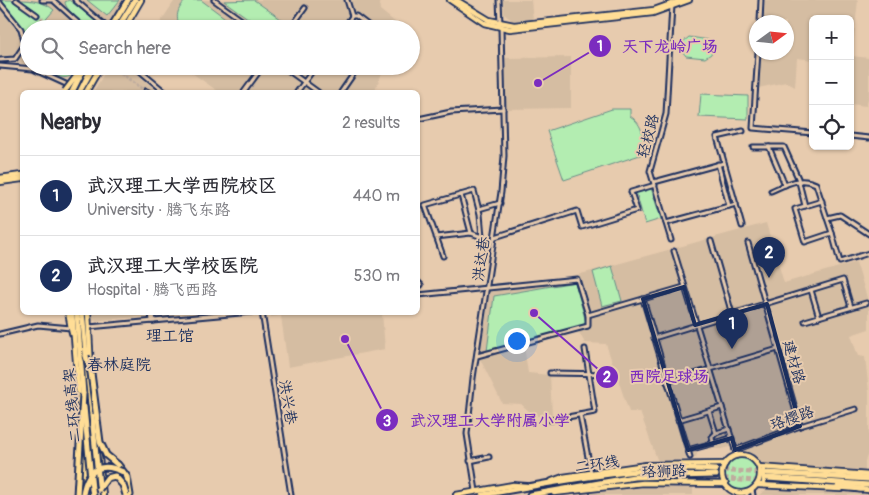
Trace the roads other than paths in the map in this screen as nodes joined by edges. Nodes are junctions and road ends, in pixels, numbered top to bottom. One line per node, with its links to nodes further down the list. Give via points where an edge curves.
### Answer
1 (16, 0): 19 (street)
2 (42, 0): 3 (street)
3 (53, 0): 22 (street)
4 (75, 0): 23 (street)
5 (129, 0): 24 (highway)
6 (135, 0): 25 (highway)
7 (142, 0): 26 (main road)
8 (214, 0): 27 (street)
9 (347, 0): 21 (street)
10 (450, 0): 31 (main road, via 484,22)
11 (456, 0): 31 (main road)
12 (499, 0): 31 (street, 洪达巷)
13 (682, 0): 17 (main road)
14 (689, 0): 17 (main road)
15 (761, 0): 20 (street)
16 (0, 3): 32 (street)
17 (672, 6): 31 (main road); 76 (street, 轻校路, via 666,114 650,171)
18 (305, 8): 28 (street)
19 (37, 15)
20 (760, 15)
21 (352, 16): 29 (street); 30 (street)
22 (75, 20)
23 (99, 20)
24 (116, 20)
25 (123, 20)
26 (130, 20)
27 (242, 20)
28 (298, 20)
29 (349, 20)
30 (361, 20)
31 (501, 26): 61 (street, 洪达巷)
32 (20, 28)
33 (20, 52): 34 (street, via 15,59)
34 (0, 60)
35 (757, 60): 64 (street, via 753,128)
36 (0, 66): 37 (street)
37 (20, 68)
38 (47, 75): 51 (street)
39 (78, 75): 50 (main road, bridge)
40 (82, 75): 52 (highway, bridge)
41 (85, 75): 53 (main road)
42 (88, 75): 54 (highway)
43 (96, 75): 55 (main road)
44 (145, 75): 56 (street)
45 (256, 75): 57 (street)
46 (294, 75): 49 (street)
47 (310, 75): 49 (street)
48 (353, 75): 60 (street)
49 (304, 83): 58 (street); 59 (street)
50 (67, 90)
51 (73, 90)
52 (77, 90)
53 (77, 90)
54 (77, 90)
55 (87, 90)
56 (163, 90)
57 (245, 90)
58 (299, 90)
59 (315, 90)
60 (342, 90)
61 (503, 109): 62 (street, via 451,112); 81 (street, 洪达巷)
62 (420, 119)
63 (743, 131): 69 (street, via 717,137)
64 (809, 133)
65 (854, 136): 66 (street)
66 (869, 138)
67 (752, 147): 68 (street)
68 (769, 147): 74 (street, via 784,146); 77 (street)
69 (724, 163): 70 (street); 82 (street)
70 (718, 164): 76 (street); 83 (street)
71 (20, 176): 72 (main road)
72 (0, 178)
73 (20, 179): 75 (main road)
74 (798, 180): 77 (street); 80 (street, via 816,184); 84 (street)
75 (0, 182)
76 (654, 184): 87 (street, 轻校路); 93 (street, via 631,192 637,210 582,227 577,210)
77 (785, 185): 78 (street)
78 (771, 191)
79 (461, 194): 85 (street, via 474,191); 89 (street); 92 (street, via 425,205)
80 (822, 201): 84 (street); 86 (street)
81 (500, 203): 85 (street); 93 (street, 洪达巷)
82 (736, 204): 83 (street); 88 (street)
83 (729, 206): 87 (street)
84 (805, 206): 90 (street, via 795,209 805,242)
85 (479, 209): 89 (street, via 483,236)
86 (827, 218): 90 (street); 91 (street, via 840,215)
87 (666, 223): 94 (street, 轻校路)
88 (742, 226)
89 (471, 233): 92 (street)
90 (832, 233): 98 (street, via 840,262)
91 (869, 234)
92 (436, 237): 99 (street)
93 (495, 237): 101 (street, 洪达巷)
94 (671, 240)
95 (711, 241): 108 (street)
96 (748, 243): 106 (street, 建材路)
97 (674, 251): 100 (street)
98 (869, 253)
99 (443, 256)
100 (684, 287): 104 (street); 122 (street)
101 (488, 290): 103 (street); 117 (street, via 577,280); 130 (street, 洪达巷)
102 (811, 290): 106 (street); 107 (street, via 843,280); 118 (street)
103 (420, 296)
104 (643, 299): 117 (street); 126 (street)
105 (866, 303): 107 (street)
106 (767, 304): 108 (street); 128 (street, 建材路)
107 (851, 307): 118 (street)
108 (732, 314): 122 (street)
109 (69, 315): 124 (main road)
110 (72, 315): 124 (main road)
111 (76, 315): 136 (highway, 二环线高架)
112 (82, 315): 129 (highway)
113 (88, 315): 123 (main road)
114 (152, 315): 120 (street)
115 (219, 315): 119 (street)
116 (262, 315): 178 (street, 洪兴巷)
117 (588, 315): 130 (street, via 585,328)
118 (819, 316): 121 (street)
119 (197, 317): 120 (street)
120 (153, 321): 123 (street)
121 (805, 321)
122 (696, 325): 126 (street); 131 (street)
123 (89, 327): 168 (main road)
124 (72, 328): 125 (street, via 38,325); 174 (main road)
125 (0, 334)
126 (654, 338): 135 (street)
127 (585, 349): 133 (street)
128 (778, 349): 131 (street); 143 (street, 建材路)
129 (86, 356): 155 (highway, bridge, via 100,442 106,455); 168 (highway, bridge)
130 (477, 356): 153 (street, 洪达巷, via 467,434)
131 (710, 369): 135 (street); 137 (street)
132 (550, 373): 133 (street)
133 (589, 374): 134 (street); 140 (street, via 595,412)
134 (613, 374)
135 (667, 382): 142 (street)
136 (83, 394): 173 (highway, bridge); 175 (highway, 二环线高架, bridge)
137 (722, 407): 139 (street); 144 (street)
138 (856, 409): 143 (street, 珞樱路)
139 (709, 411): 142 (street); 145 (street)
140 (580, 415): 141 (street); 156 (street)
141 (551, 420)
142 (678, 420): 148 (street)
143 (800, 426): 149 (street, 珞樱路)
144 (729, 429): 145 (street); 146 (street)
145 (716, 432): 147 (street, via 712,437)
146 (732, 438): 147 (street); 149 (street)
147 (713, 443): 148 (street)
148 (688, 450): 152 (street)
149 (735, 450): 150 (street)
150 (737, 456): 154 (main road); 157 (main road, via 752,458)
151 (489, 457): 153 (street)
152 (690, 457)
153 (470, 461): 169 (street, 洪达巷)
154 (721, 464): 156 (main road, 珞狮路, via 646,465); 159 (main road); 162 (main road)
155 (123, 472): 174 (highway, bridge, via 112,466 93,471 86,480); 177 (highway, via 129,483)
156 (591, 473): 161 (main road, 珞狮路)
157 (765, 475): 158 (main road); 160 (highway); 163 (main road); 163 (main road, via 760,477); 164 (highway); 166 (highway)
158 (869, 475)
159 (717, 478): 161 (highway, 二环线, via 649,470); 162 (main road, 珞狮路); 170 (highway, 二环线, via 650,475); 172 (main road, 珞狮路, via 696,483 643,484)
160 (869, 479)
161 (546, 483): 165 (highway, 二环线)
162 (726, 484): 171 (main road, via 733,491)
163 (757, 485): 171 (main road)
164 (869, 485)
165 (528, 486): 169 (main road); 180 (highway, 二环线)
166 (861, 489): 167 (main road)
167 (869, 490)
168 (100, 491): 176 (highway, bridge, via 103,481 115,476)
169 (476, 491): 179 (main road)
170 (543, 493): 172 (main road, 珞狮路); 181 (highway, 二环线)
171 (750, 493)
172 (569, 494)
173 (77, 495)
174 (84, 495)
175 (92, 495)
176 (126, 495)
177 (130, 495)
178 (292, 495)
179 (456, 495)
180 (483, 495)
181 (530, 495)

